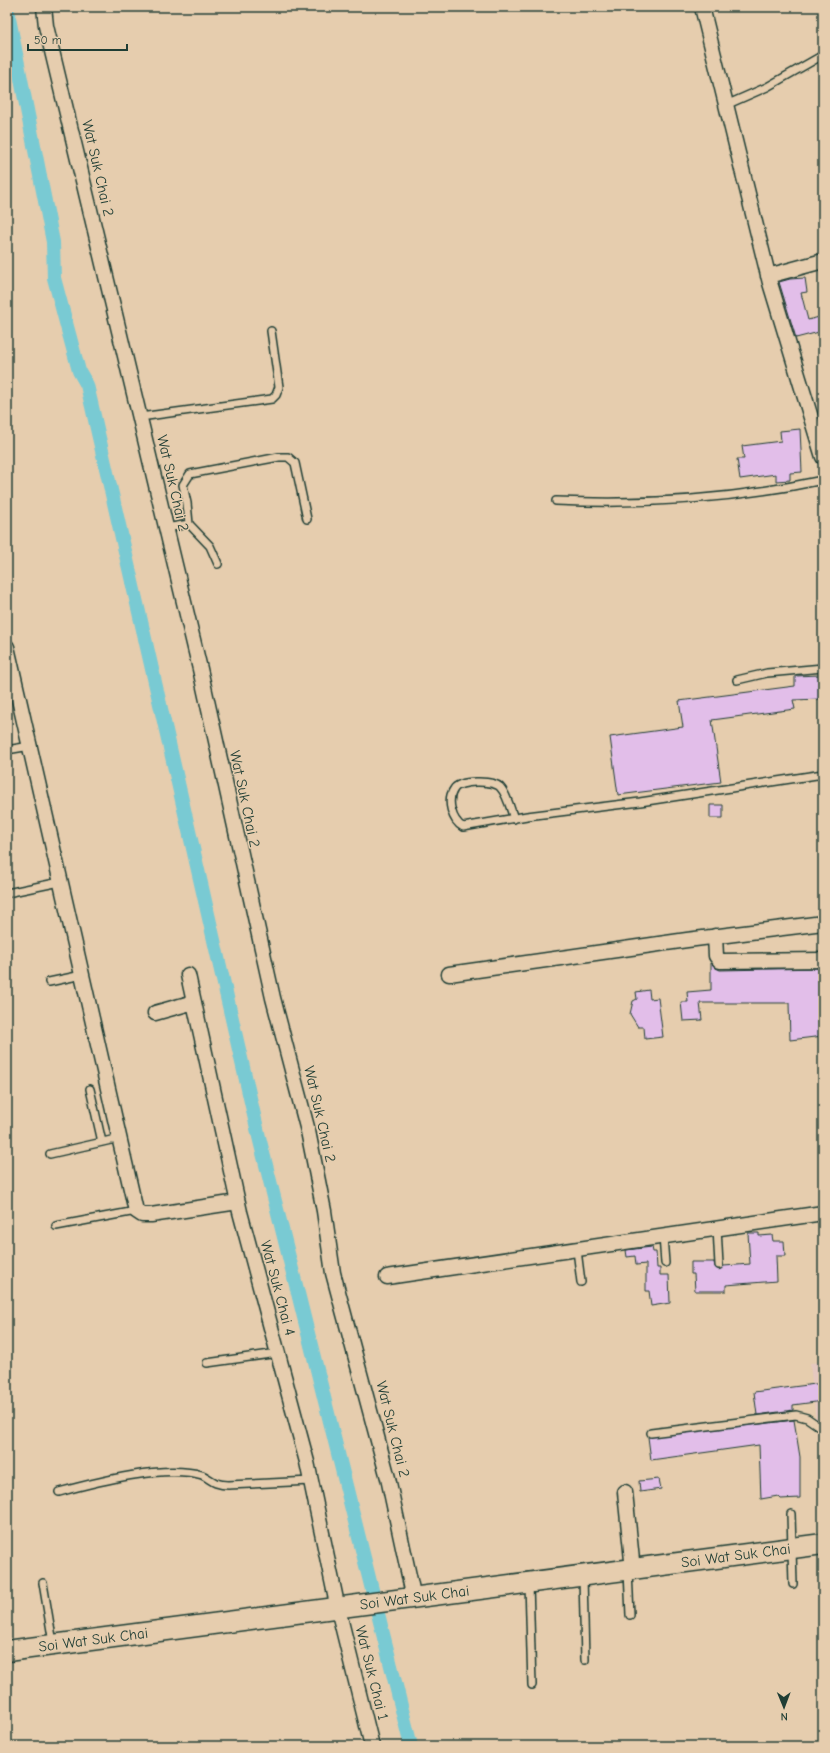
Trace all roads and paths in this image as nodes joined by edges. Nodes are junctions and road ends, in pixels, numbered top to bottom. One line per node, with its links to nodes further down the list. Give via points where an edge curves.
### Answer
1 (44, 7): 8 (street, Wat Suk Chai 2, via 48,34)
2 (702, 7): 4 (street)
3 (823, 55): 4 (lane, via 767,87)
4 (726, 105): 6 (street)
5 (823, 261): 6 (street)
6 (768, 276): 9 (street)
7 (271, 331): 8 (lane, via 279,387 272,398)
8 (140, 417): 14 (street, Wat Suk Chai 2)
9 (823, 457)
10 (823, 480): 11 (lane, via 784,489 669,502)
11 (556, 501)
12 (307, 519): 13 (lane, via 295,462 288,457 279,457 190,474 183,485)
13 (189, 524): 14 (lane); 15 (lane, via 210,546)
14 (166, 528): 64 (street, Wat Suk Chai 2, via 273,998 308,1131 335,1280 388,1478)
15 (218, 564)
16 (8, 654): 19 (street)
17 (823, 668): 18 (lane, via 767,673)
18 (737, 680)
19 (30, 746): 20 (lane); 23 (street)
20 (7, 750)
21 (823, 774): 22 (lane)
22 (514, 818): 22 (lane, via 463,827 454,818 451,796 454,788 460,783 495,784 501,788)
23 (60, 882): 24 (lane); 29 (street)
24 (7, 893)
25 (823, 922): 26 (street)
26 (715, 936): 27 (street, via 716,956 720,961); 28 (street)
27 (823, 960)
28 (449, 974)
29 (82, 975): 31 (lane); 35 (street)
30 (188, 975): 32 (street, Wat Suk Chai 4)
31 (49, 982)
32 (194, 1002): 33 (street); 38 (street, Wat Suk Chai 4)
33 (155, 1013)
34 (90, 1089): 36 (lane)
35 (120, 1138): 36 (lane); 39 (street)
36 (102, 1142): 37 (lane)
37 (50, 1154)
38 (238, 1202): 39 (street, via 151,1215 142,1215); 49 (street, Wat Suk Chai 4)
39 (136, 1211): 41 (lane)
40 (823, 1213): 42 (street)
41 (56, 1226)
42 (717, 1228): 43 (street); 46 (lane)
43 (663, 1236): 44 (street); 45 (lane)
44 (577, 1250): 47 (street); 48 (lane)
45 (665, 1263)
46 (719, 1265)
47 (387, 1277)
48 (581, 1282)
49 (278, 1353): 50 (lane); 53 (street, Wat Suk Chai 4)
50 (207, 1363)
51 (823, 1429): 52 (lane, via 807,1418 796,1415)
52 (651, 1434)
53 (311, 1481): 54 (lane, via 228,1485 216,1483 203,1475 146,1473); 65 (street, Wat Suk Chai 4)
54 (59, 1492)
55 (625, 1492): 59 (street)
56 (791, 1514): 58 (lane)
57 (823, 1544): 58 (street, Soi Wat Suk Chai)
58 (792, 1548): 59 (street, Soi Wat Suk Chai); 63 (lane)
59 (630, 1570): 60 (street, Soi Wat Suk Chai); 66 (lane)
60 (582, 1577): 62 (street, Soi Wat Suk Chai); 69 (lane)
61 (42, 1583): 67 (lane)
62 (529, 1584): 64 (street, Soi Wat Suk Chai); 70 (lane)
63 (793, 1584)
64 (406, 1600): 65 (street, Soi Wat Suk Chai)
65 (348, 1607): 67 (street, Soi Wat Suk Chai); 71 (street, Wat Suk Chai 1)
66 (630, 1615)
67 (54, 1645): 68 (street, Soi Wat Suk Chai)
68 (7, 1651)
69 (585, 1660)
70 (532, 1685)
71 (372, 1746)

